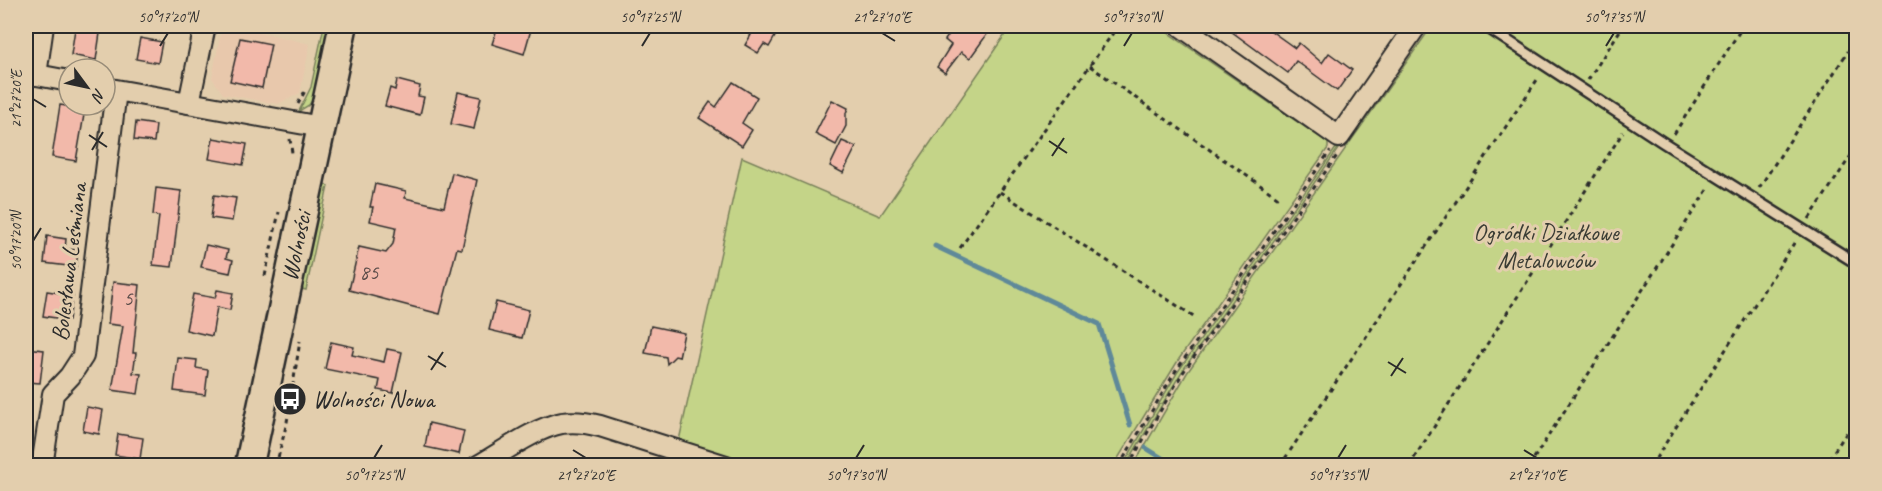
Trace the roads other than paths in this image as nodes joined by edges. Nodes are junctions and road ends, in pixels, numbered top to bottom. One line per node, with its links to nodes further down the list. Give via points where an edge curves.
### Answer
1 (43, 26): 7 (street)
2 (205, 26): 10 (street)
3 (343, 26): 12 (main road, Wolności)
4 (1180, 26): 5 (street, via 1340,142)
5 (1416, 26)
6 (1485, 26): 13 (lane)
7 (31, 74): 8 (street)
8 (57, 79)
9 (117, 91): 10 (street)
10 (189, 103): 12 (street)
11 (107, 117): 15 (street, Bolesława Leśmiana, via 83,356 53,394)
12 (321, 127): 16 (main road, Wolności)
13 (1857, 263)
14 (675, 458): 17 (street, via 582,422 536,433); 18 (street)
15 (42, 465)
16 (249, 465)
17 (478, 465)
18 (726, 465)

